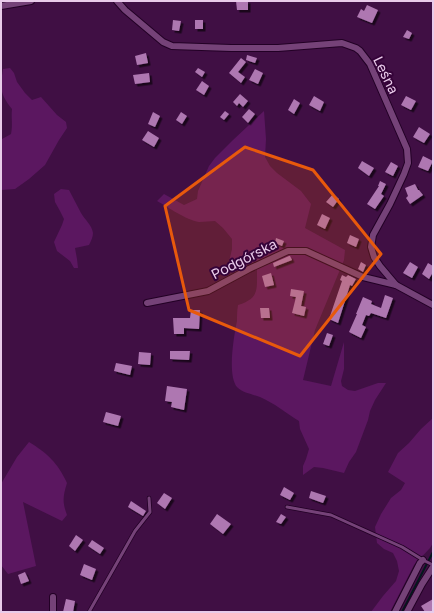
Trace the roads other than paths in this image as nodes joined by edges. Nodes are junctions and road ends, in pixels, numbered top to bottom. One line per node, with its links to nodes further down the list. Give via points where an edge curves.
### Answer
1 (31, 1): 3 (street)
2 (117, 1): 4 (street, Leśna, via 163,42 172,46 278,48 342,43 360,51 370,64 407,149 408,163 404,174 373,235 371,247 374,257)
3 (1, 6)
4 (396, 285): 5 (street, Podgórska, via 363,277 306,251 288,251 208,291); 6 (street, Leśna)
5 (147, 304)
6 (433, 305)
7 (149, 498): 13 (lane, via 150,512 135,531)
8 (287, 507): 9 (lane, via 331,515 402,547)
9 (423, 560): 10 (lane); 14 (street)
10 (432, 569): 15 (street)
11 (53, 598): 12 (street)
12 (53, 612)
13 (89, 612)
14 (395, 612)
15 (407, 612)

